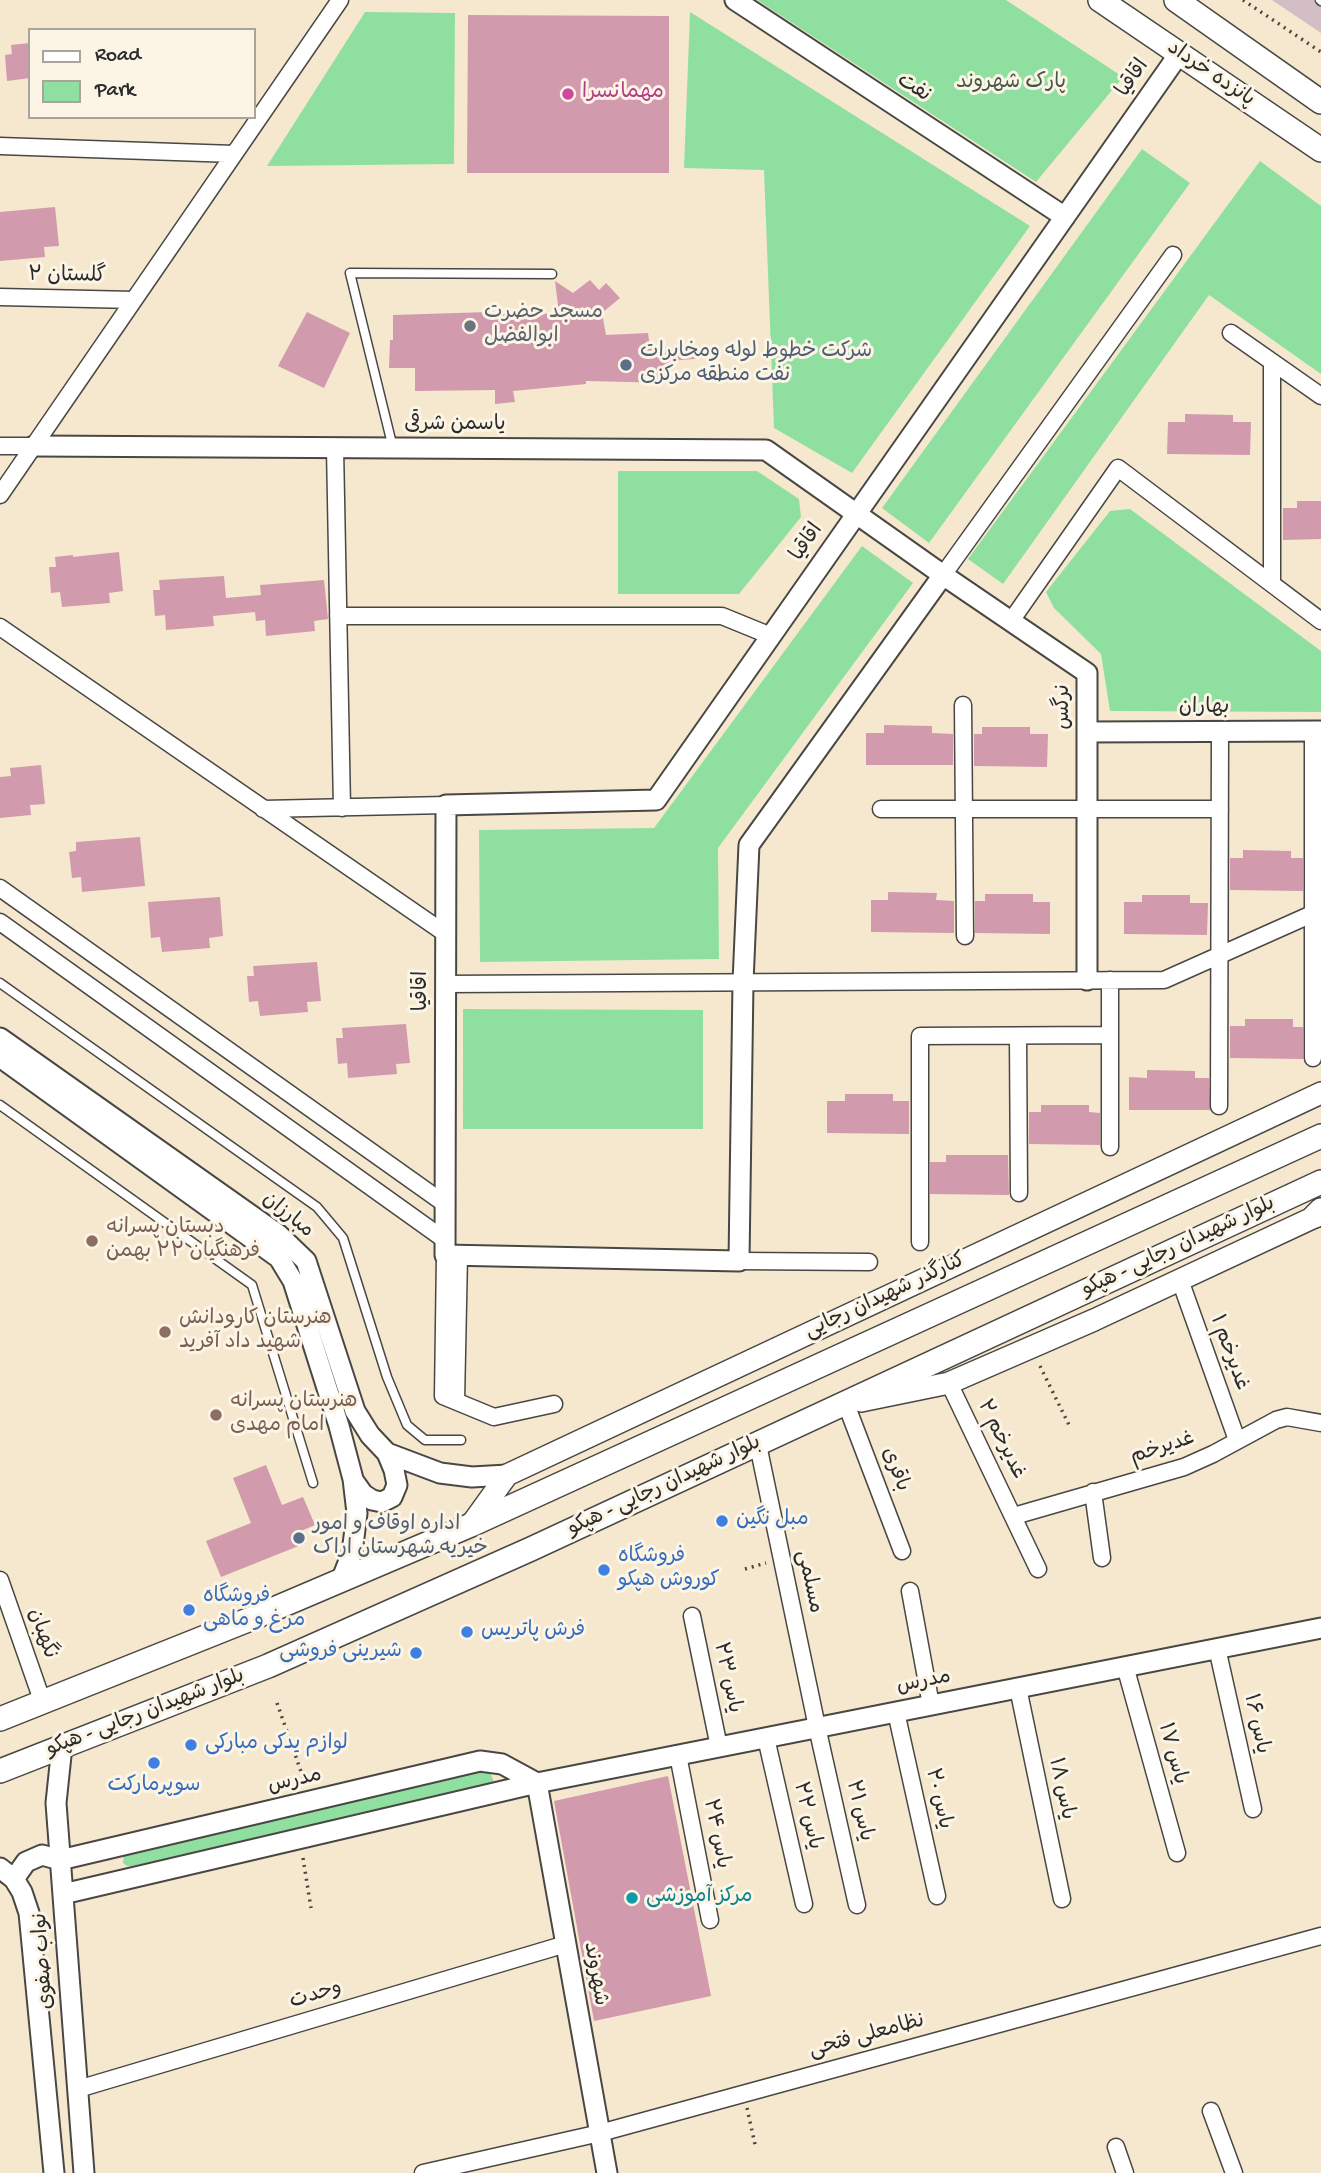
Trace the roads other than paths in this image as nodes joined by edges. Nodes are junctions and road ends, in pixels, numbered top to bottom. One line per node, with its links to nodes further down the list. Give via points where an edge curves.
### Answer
1 (340, 0): 9 (street)
2 (735, 0): 10 (street, نفت)
3 (1100, 0): 5 (main road, پانزده خرداد)
4 (1176, 0): 6 (main road, پانزده خرداد)
5 (1179, 54): 8 (main road, پانزده خرداد); 10 (street, اقاقیا)
6 (1321, 102)
7 (0, 146): 9 (street)
8 (1321, 150)
9 (234, 154): 14 (street)
10 (1065, 217): 23 (street, اقاقیا)
11 (1173, 255): 24 (street)
12 (552, 274): 21 (lane, via 350,273)
13 (0, 297): 14 (street, گلستان ۲)
14 (134, 300): 19 (street)
15 (1231, 333): 16 (street)
16 (1272, 362): 17 (street); 25 (street)
17 (1321, 396)
18 (0, 446): 19 (street)
19 (34, 446): 20 (street, یاسمن شرقی); 22 (street)
20 (335, 448): 21 (street, یاسمن شرقی); 26 (street)
21 (393, 448): 23 (street, یاسمن شرقی, via 766,450)
22 (0, 495)
23 (856, 514): 24 (street, نرگس); 30 (street, اقاقیا)
24 (943, 575): 27 (street, نرگس); 50 (street, via 749,845)
25 (1272, 583): 27 (street, via 1118,468); 28 (street)
26 (338, 616): 30 (street, via 722,616); 36 (street)
27 (1011, 621): 32 (street, نرگس, via 1087,673)
28 (1321, 621)
29 (0, 627): 37 (street)
30 (771, 636): 35 (street, اقاقیا, via 656,800)
31 (963, 705): 38 (street)
32 (1087, 732): 33 (street, بهاران); 39 (street, نرگس)
33 (1220, 732): 34 (street, بهاران); 40 (street)
34 (1317, 732): 43 (street)
35 (446, 805): 36 (street); 45 (street, اقاقیا)
36 (342, 807): 37 (street)
37 (263, 809): 45 (street)
38 (964, 809): 39 (street); 41 (street); 46 (street)
39 (1087, 809): 40 (street); 48 (street, نرگس)
40 (1220, 809): 47 (street)
41 (881, 810)
42 (0, 888): 65 (street)
43 (1317, 912): 47 (street); 57 (street)
44 (0, 922): 68 (street)
45 (446, 934): 52 (street, اقاقیا)
46 (965, 936)
47 (1220, 955): 49 (street, via 1164,980); 60 (street)
48 (1087, 980): 49 (street); 50 (street)
49 (1110, 980): 53 (street)
50 (743, 982): 52 (street); 69 (street)
51 (0, 984): 76 (lane, via 317,1207 344,1238 387,1377 407,1424 425,1440)
52 (446, 984): 65 (street, اقاقیا)
53 (1110, 1035): 54 (street); 62 (street)
54 (1018, 1036): 64 (street); 67 (street, via 920,1036)
55 (0, 1038): 79 (street, مبارزان, via 279,1235 306,1261 355,1411)
56 (0, 1057): 81 (street, مبارزان, via 279,1258 293,1281)
57 (1313, 1058)
58 (1321, 1094): 80 (main road, کنارگذر شهیدان رجایی)
59 (0, 1105): 82 (lane, via 252,1285)
60 (1219, 1106)
61 (1321, 1136): 85 (main road, بلوار شهیدان رجایی - هپکو)
62 (1110, 1147)
63 (1321, 1182): 74 (main road, بلوار شهیدان رجایی - هپکو)
64 (1019, 1192)
65 (445, 1204): 68 (street, اقاقیا)
66 (1319, 1213): 71 (main road)
67 (920, 1242)
68 (450, 1250): 69 (street); 73 (street, via 449,1399 494,1417)
69 (739, 1261): 70 (street)
70 (869, 1262)
71 (1180, 1280): 72 (main road); 77 (street, غدیرخم ۱)
72 (949, 1383): 74 (main road); 84 (street, غدیرخم ۲)
73 (554, 1404)
74 (846, 1404): 78 (main road, بلوار شهیدان رجایی - هپکو); 86 (street, باقری)
75 (1321, 1423): 77 (street, غدیرخم, via 1276,1420)
76 (461, 1440)
77 (1237, 1440): 83 (street, غدیرخم, via 1184,1467)
78 (758, 1445): 101 (street, مسلمی); 103 (main road, بلوار شهیدان رجایی - هپکو, via 268,1666)
79 (387, 1453): 80 (street, مبارزان, via 440,1473); 81 (street, via 397,1485 392,1497 372,1500)
80 (507, 1475): 85 (main road, کنارگذر شهیدان رجایی)
81 (353, 1479): 90 (street, مبارزان, via 357,1513 352,1553)
82 (313, 1483)
83 (1093, 1492): 84 (street, غدیرخم); 87 (street)
84 (1014, 1516): 88 (street, غدیرخم ۲)
85 (471, 1525): 90 (main road, بلوار شهیدان رجایی - هپکو)
86 (902, 1552)
87 (1102, 1558)
88 (1038, 1569)
89 (0, 1580): 97 (street, نگهبان)
90 (341, 1581): 97 (main road, بلوار شهیدان رجایی - هپکو)
91 (910, 1591): 98 (street)
92 (692, 1616): 104 (street, یاس ۲۳)
93 (1321, 1628): 94 (street, مدرس)
94 (1217, 1648): 95 (street, مدرس); 108 (street, یاس ۱۶)
95 (1125, 1666): 96 (street, مدرس); 109 (street, یاس ۱۷)
96 (1018, 1688): 98 (street, مدرس); 114 (street, یاس ۱۸)
97 (43, 1703): 100 (main road, بلوار شهیدان رجایی - هپکو)
98 (931, 1705): 99 (street, مدرس)
99 (896, 1712): 101 (street, مدرس); 113 (street, یاس ۲۰)
100 (0, 1719)
101 (817, 1727): 102 (street, مدرس); 116 (street, یاس ۲۱)
102 (766, 1738): 104 (street, مدرس); 115 (street, یاس ۲۲)
103 (62, 1746): 106 (main road, بلوار شهیدان رجایی - هپکو); 110 (street, نواب صفوی, via 56,1803)
104 (719, 1747): 105 (street, مدرس)
105 (678, 1755): 107 (street, مدرس); 117 (street, یاس ۲۴)
106 (0, 1771)
107 (537, 1783): 110 (street, مدرس, via 502,1764 480,1761); 112 (street, مدرس); 119 (street, شهروند)
108 (1252, 1809)
109 (1177, 1853)
110 (60, 1860): 111 (street, مدرس, via 42,1855); 112 (street, نواب صفوی)
111 (7, 1873): 124 (street, نواب صفوی, via 22,1892 29,1913)
112 (63, 1894): 120 (street, نواب صفوی)
113 (937, 1896)
114 (1062, 1899)
115 (804, 1904)
116 (857, 1905)
117 (710, 1920)
118 (1321, 1936): 122 (street, نظامعلی فتحی)
119 (566, 1944): 120 (street, وحدت); 122 (street, شهروند)
120 (78, 2089): 125 (street, نواب صفوی)
121 (1211, 2111): 129 (street)
122 (600, 2133): 126 (street, نظامعلی فتحی); 127 (street, شهروند)
123 (1116, 2147): 128 (street)
124 (54, 2173)
125 (84, 2173)
126 (423, 2173)
127 (607, 2173)
128 (1125, 2173)
129 (1234, 2173)

